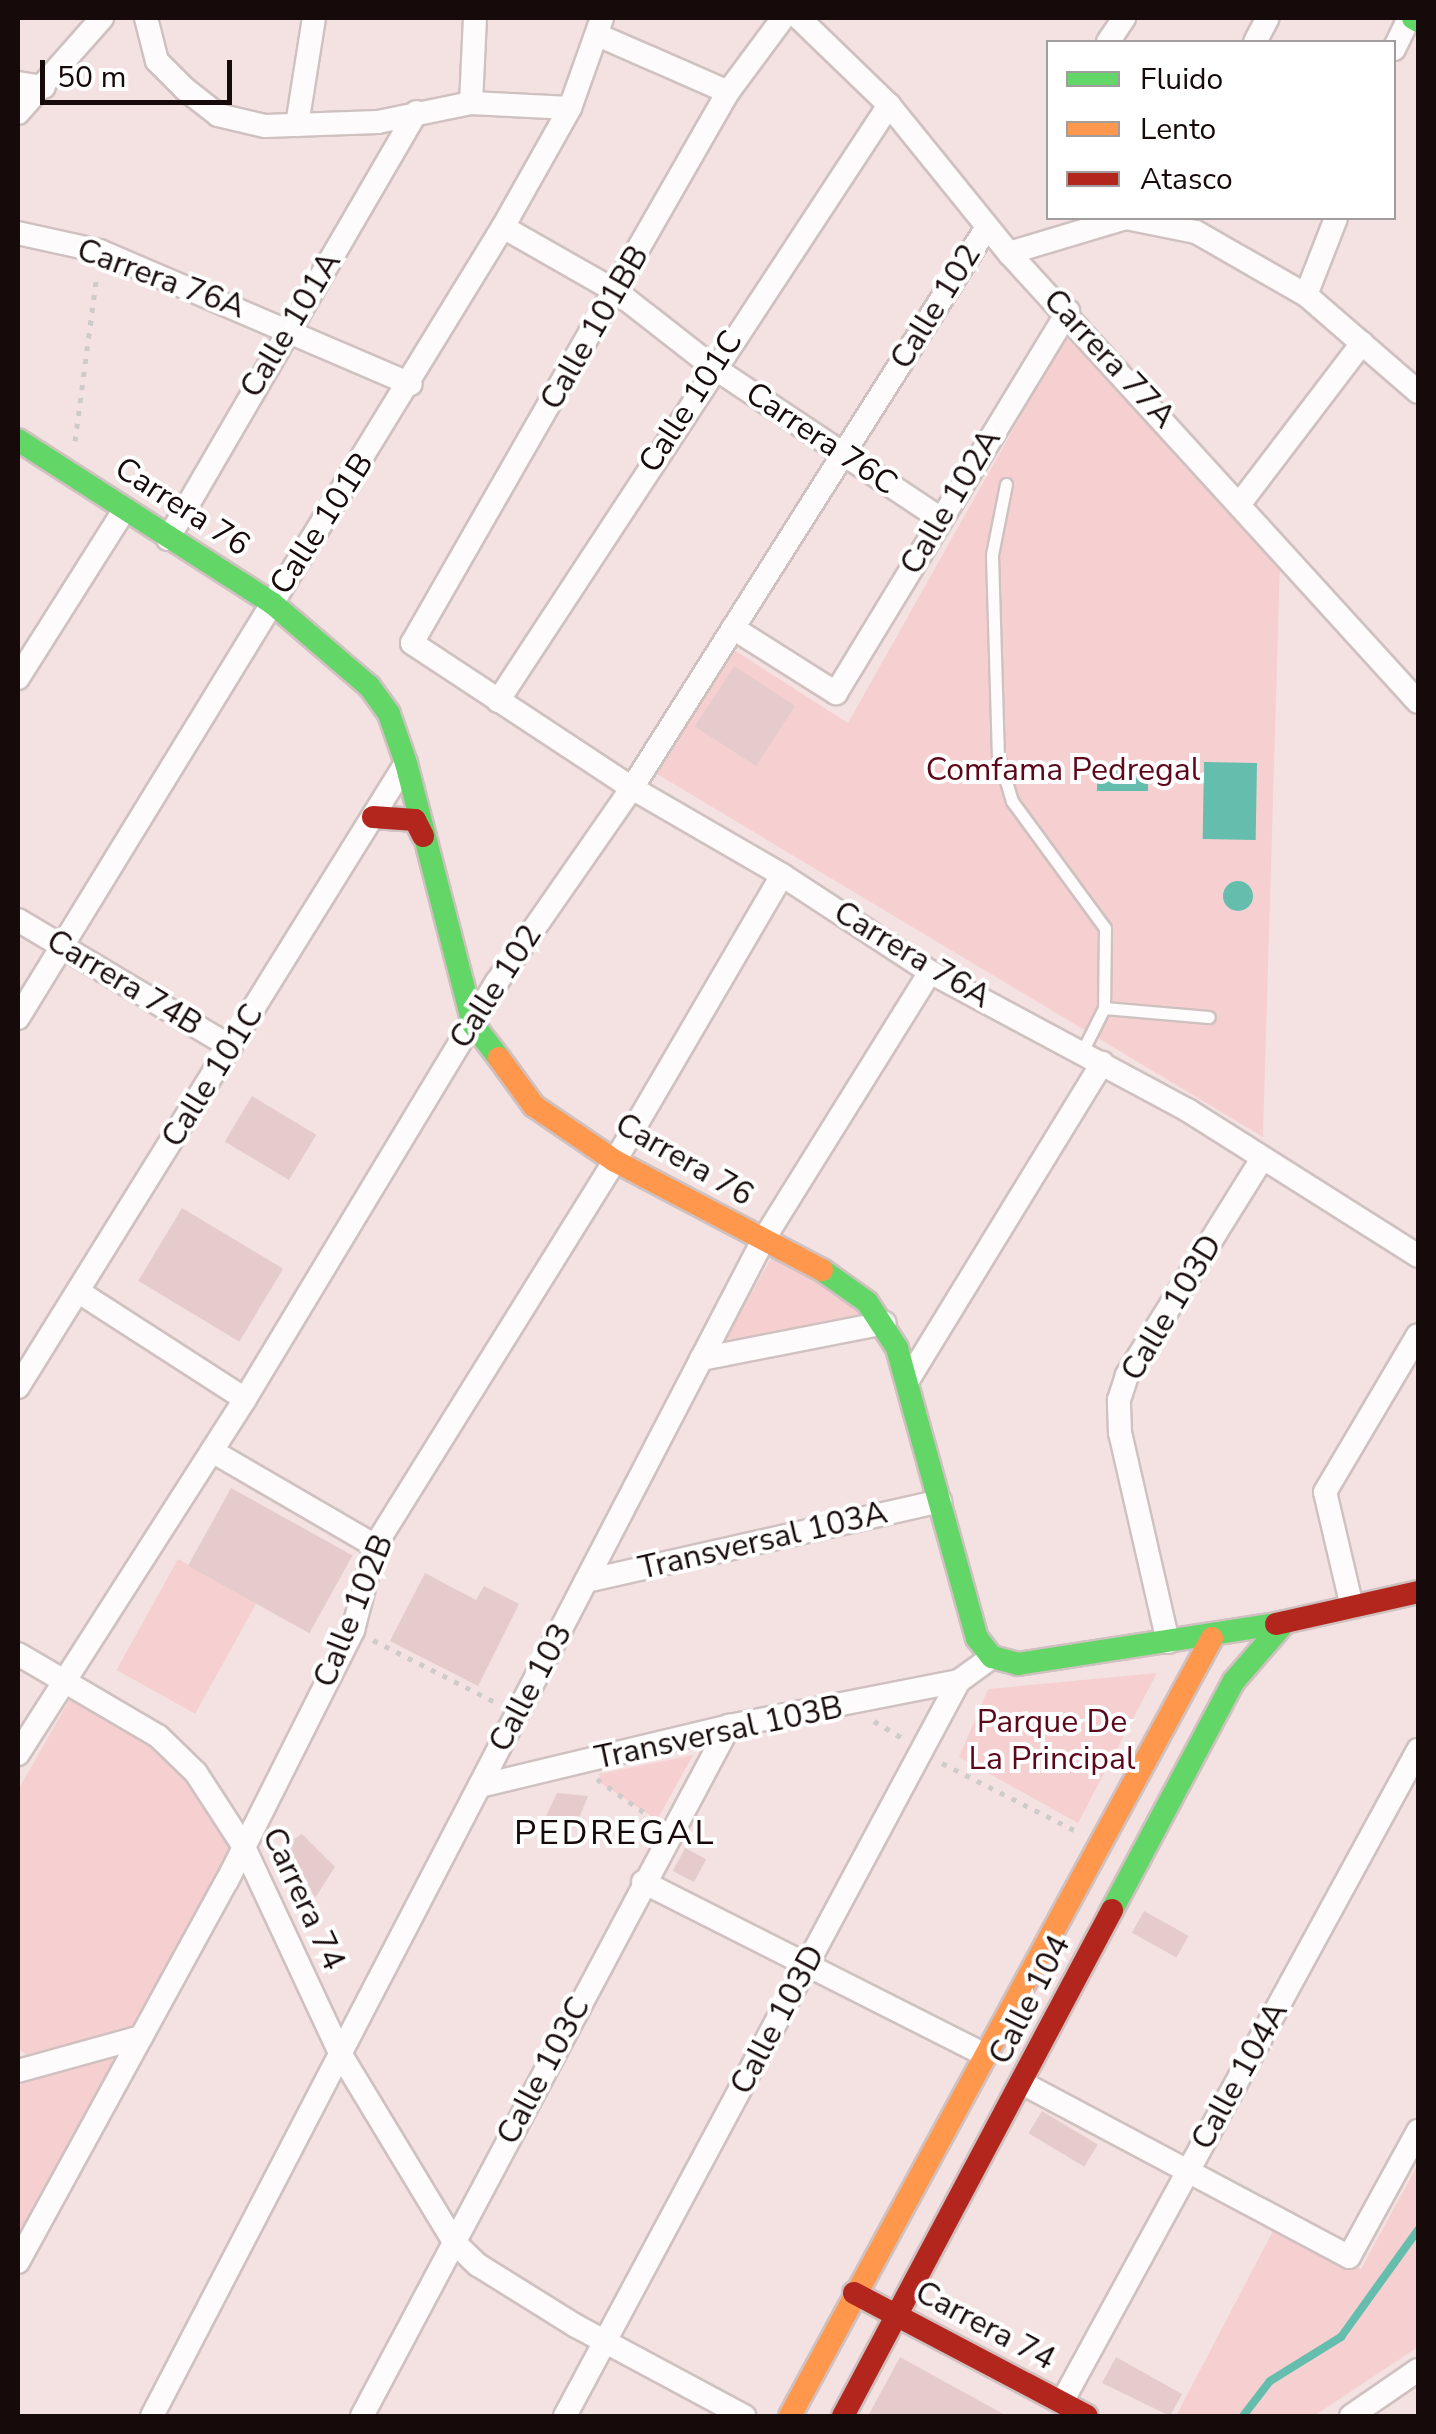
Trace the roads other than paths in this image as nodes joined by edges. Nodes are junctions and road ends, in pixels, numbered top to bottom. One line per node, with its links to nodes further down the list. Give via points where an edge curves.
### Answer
1 (102, 18): 15 (street)
2 (146, 18): 22 (street, via 157,61 218,115)
3 (314, 18): 22 (street)
4 (475, 18): 17 (street)
5 (783, 18): 16 (street, Calle 101BB)
6 (799, 18): 18 (street, Carrera 77A)
7 (1124, 18): 11 (street)
8 (1268, 18): 12 (street)
9 (1413, 19): 13 (street)
10 (601, 27): 16 (street); 19 (street, Calle 101B)
11 (1109, 40)
12 (1256, 40)
13 (1396, 46)
14 (18, 83): 15 (street)
15 (44, 88): 21 (street)
16 (728, 92): 32 (street, Calle 101BB)
17 (471, 103): 19 (street); 20 (street)
18 (889, 105): 29 (street, Carrera 77A); 37 (street, Calle 101C)
19 (570, 108): 28 (street, Calle 101B)
20 (417, 112): 22 (street, via 378,122); 35 (street, Calle 101A)
21 (18, 113)
22 (298, 125)
23 (1109, 220): 26 (street)
24 (1146, 220): 27 (street)
25 (1335, 220): 33 (street)
26 (1074, 224): 31 (street)
27 (1197, 225): 33 (street)
28 (504, 227): 32 (street, Carrera 76C); 38 (street, Calle 101B)
29 (987, 227): 31 (street, Carrera 77A); 41 (street, Calle 102)
30 (18, 232): 35 (street, Carrera 76A, via 100,251)
31 (1009, 253): 34 (street, Carrera 77A)
32 (617, 292): 37 (street, Carrera 76C); 49 (street, Calle 101BB)
33 (1306, 295): 36 (street)
34 (1068, 312): 43 (street, Carrera 77A); 45 (street, Calle 102A)
35 (288, 326): 38 (street, Carrera 76A); 46 (street, Calle 101A)
36 (1362, 343): 39 (street); 43 (street)
37 (714, 367): 41 (street, Carrera 76C); 51 (street, Calle 101C)
38 (411, 384): 47 (street, Calle 101B)
39 (1418, 392)
40 (18, 440): 44 (main road, Carrera 76)
41 (843, 454): 45 (street, Carrera 76C); 48 (street, Calle 102)
42 (1006, 484): 61 (lane, via 992,555 998,755 1012,801 1105,928)
43 (1241, 502): 52 (street, Carrera 77A)
44 (124, 512): 46 (main road, Carrera 76); 50 (street)
45 (939, 518): 48 (street, Calle 102A, via 836,694)
46 (168, 540): 47 (main road, Carrera 76)
47 (272, 604): 53 (main road, Carrera 76, via 369,686); 59 (street, Calle 101B)
48 (733, 628): 54 (street, Calle 102)
49 (412, 643): 51 (street, Carrera 76A)
50 (18, 678)
51 (498, 701): 54 (street, Carrera 76A)
52 (1418, 702)
53 (406, 763): 55 (street, Calle 101C); 56 (main road, Carrera 76)
54 (632, 788): 57 (street, Carrera 76A); 64 (street, Calle 102)
55 (373, 817): 56 (main road, via 415,820); 65 (street, Calle 101C)
56 (422, 836): 64 (main road, Carrera 76)
57 (782, 875): 60 (street, Carrera 76A); 68 (street, Calle 102B)
58 (18, 920): 59 (street, Carrera 74B)
59 (62, 946): 63 (street, Calle 101B); 65 (street, Carrera 74B)
60 (930, 972): 66 (street, Carrera 76A); 69 (street, Calle 103)
61 (1104, 1008): 62 (lane); 66 (lane)
62 (1209, 1017)
63 (18, 1018)
64 (473, 1024): 68 (main road, Carrera 76, via 534,1106); 77 (street, Calle 102)
65 (231, 1047): 71 (street, Calle 101C)
66 (1092, 1057): 67 (street, Carrera 76A); 75 (street)
67 (1262, 1159): 70 (street, Carrera 76A); 86 (street, Calle 103D, via 1127,1376 1119,1400 1120,1433)
68 (615, 1161): 69 (main road, Carrera 76); 80 (street, Calle 102B)
69 (762, 1242): 72 (main road, Carrera 76, via 844,1282); 74 (street, Calle 103)
70 (1418, 1256)
71 (79, 1292): 76 (street, Calle 101C); 77 (street)
72 (884, 1324): 74 (street); 75 (main road, Carrera 76)
73 (1418, 1335): 83 (street, via 1325,1492)
74 (701, 1360): 81 (street, Calle 103)
75 (908, 1380): 79 (main road, Carrera 76)
76 (18, 1388)
77 (245, 1399): 78 (street, Calle 102)
78 (212, 1451): 80 (street); 90 (street, Calle 102)
79 (940, 1501): 81 (street, Transversal 103A); 88 (main road, Carrera 76, via 977,1638)
80 (375, 1546): 95 (street, Calle 102B, via 353,1630)
81 (586, 1582): 94 (street, Calle 103)
82 (1418, 1592): 83 (main road)
83 (1352, 1607): 84 (main road)
84 (1284, 1622): 85 (main road); 102 (main road, Calle 104, via 1234,1681)
85 (1212, 1638): 86 (main road); 99 (main road, Calle 104)
86 (1168, 1642): 88 (main road, via 1018,1664)
87 (18, 1654): 90 (street, Carrera 74)
88 (992, 1657): 89 (street)
89 (959, 1681): 91 (street, Transversal 103B); 97 (street, Calle 103D)
90 (64, 1686): 93 (street, Calle 102); 95 (street, Carrera 74, via 158,1736 196,1773)
91 (729, 1726): 94 (street, Transversal 103B); 96 (street, Calle 103C, via 662,1826)
92 (1418, 1751): 104 (street, Calle 104A)
93 (18, 1754)
94 (480, 1786): 100 (street, Calle 103)
95 (244, 1847): 98 (street, Calle 102B); 100 (street, Carrera 74)
96 (643, 1882): 97 (street); 105 (street, Calle 103C)
97 (809, 1962): 99 (street); 109 (street, Calle 103D)
98 (142, 2037): 101 (street); 106 (street, Calle 102B)
99 (984, 2054): 107 (main road, Calle 104)
100 (341, 2055): 105 (street, Carrera 74); 112 (street, Calle 103)
101 (18, 2071)
102 (1024, 2084): 104 (street); 108 (main road, Calle 104)
103 (1418, 2131): 104 (street, via 1349,2257)
104 (1188, 2172): 111 (street, Calle 104A)
105 (455, 2243): 109 (street, Carrera 74, via 478,2266); 113 (street, Calle 103C)
106 (18, 2262)
107 (854, 2293): 108 (main road, Carrera 74); 116 (main road, Calle 104)
108 (897, 2317): 111 (main road, Carrera 74); 117 (main road, Calle 104)
109 (605, 2342): 114 (street); 115 (street)
110 (1418, 2370): 119 (street)
111 (1062, 2402): 118 (main road, Carrera 74)
112 (152, 2416)
113 (362, 2416)
114 (565, 2416)
115 (744, 2416)
116 (790, 2416)
117 (843, 2416)
118 (1087, 2416)
119 (1350, 2416)

